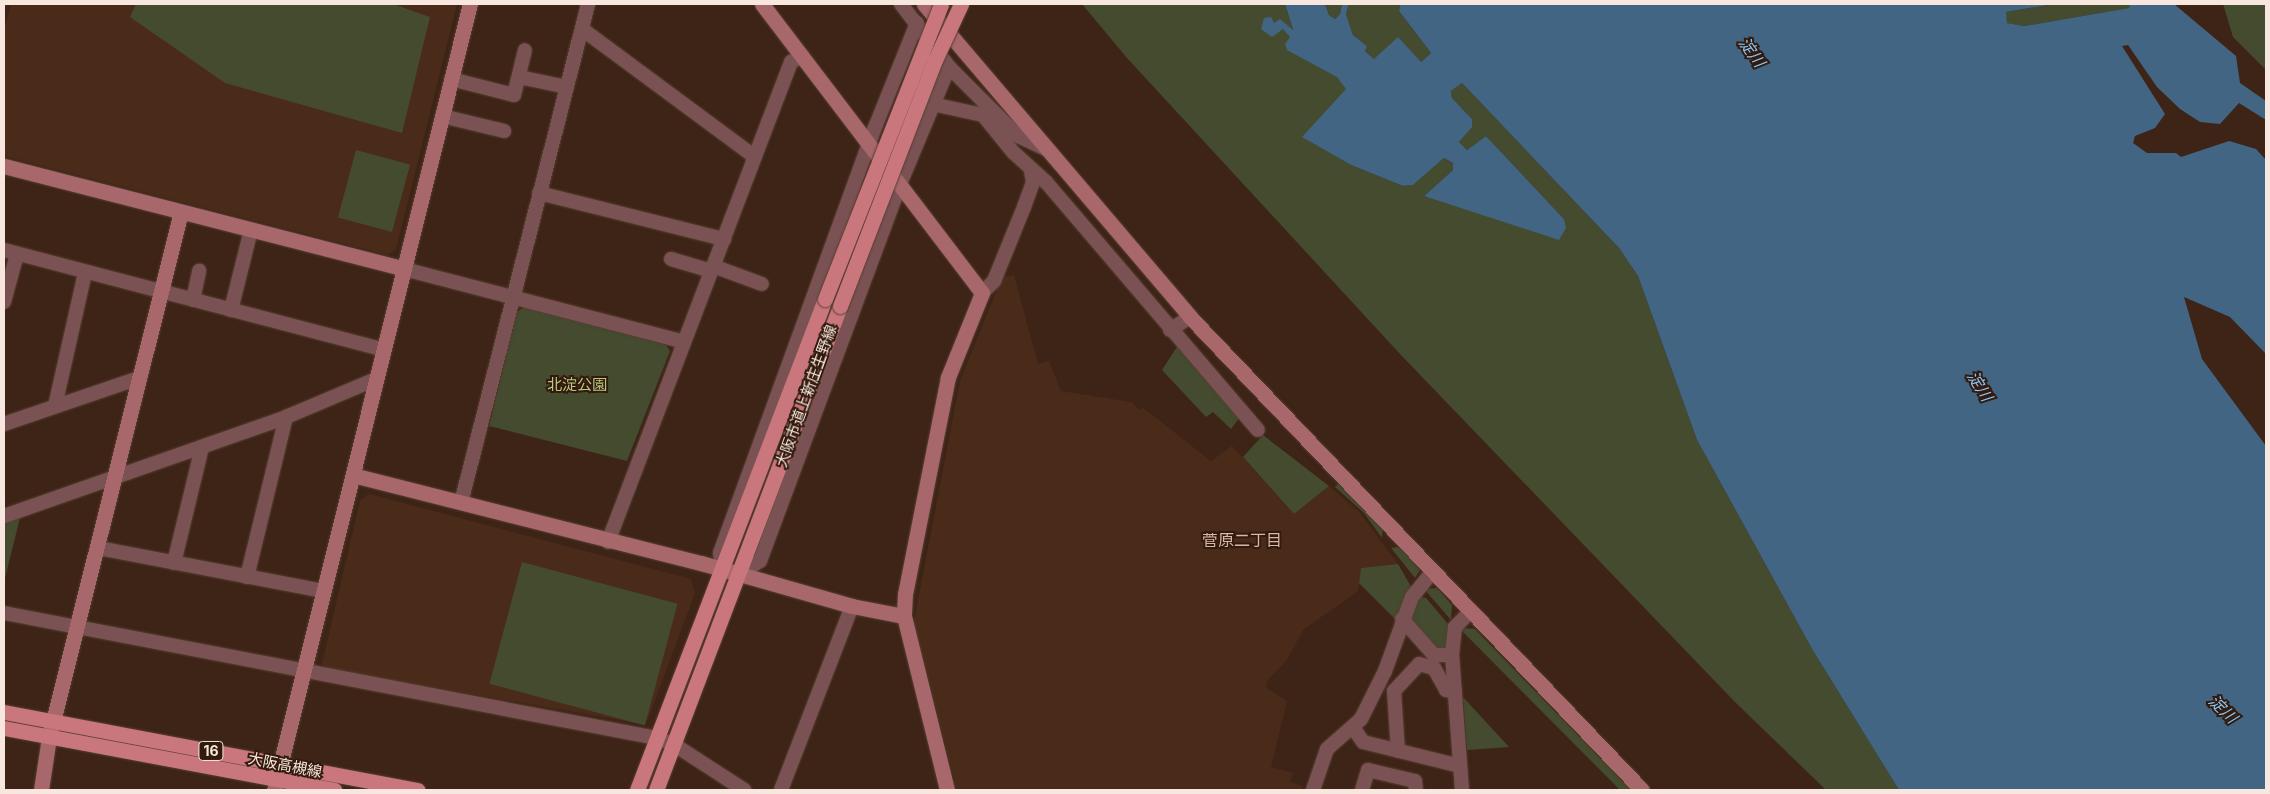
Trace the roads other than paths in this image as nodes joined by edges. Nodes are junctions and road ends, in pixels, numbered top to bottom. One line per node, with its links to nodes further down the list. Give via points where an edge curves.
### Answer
1 (470, 4): 14 (street)
2 (588, 4): 9 (street)
3 (762, 4): 11 (street)
4 (901, 4): 8 (street)
5 (924, 4): 20 (street)
6 (941, 4): 60 (main road, 大阪市道上新庄生野線, bridge)
7 (961, 4): 62 (main road, 大阪市道上新庄生野線, bridge, via 935,60)
8 (917, 23): 12 (street); 19 (street)
9 (582, 29): 15 (street); 21 (street)
10 (525, 50): 13 (street)
11 (802, 56): 19 (street); 21 (street, via 791,62)
12 (949, 67): 16 (street); 20 (street, via 1018,136)
13 (519, 77): 14 (street, via 514,96); 15 (street)
14 (451, 79): 17 (street)
15 (567, 87): 25 (street)
16 (932, 104): 23 (street, via 983,114); 24 (street)
17 (442, 116): 18 (street); 31 (street)
18 (504, 131)
19 (869, 143): 24 (street); 60 (street, via 720,553)
20 (1046, 149): 42 (street)
21 (755, 157): 28 (street)
22 (4, 166): 26 (street)
23 (1031, 170): 37 (street, via 1032,182 1024,207 994,281); 43 (street, via 1046,182)
24 (900, 184): 37 (street); 62 (street, via 760,561)
25 (539, 193): 28 (street); 38 (street)
26 (181, 212): 27 (street); 36 (street)
27 (251, 230): 31 (street); 41 (street)
28 (724, 239): 32 (street)
29 (10, 252): 34 (street); 40 (street)
30 (671, 259): 32 (street)
31 (404, 269): 38 (street); 45 (street)
32 (712, 269): 35 (street); 44 (street)
33 (199, 271): 39 (street)
34 (85, 272): 36 (street); 48 (street)
35 (762, 284)
36 (162, 292): 39 (street); 46 (street)
37 (982, 294): 68 (street, via 948,377 905,594)
38 (513, 299): 44 (street); 55 (street)
39 (193, 300): 41 (street)
40 (4, 302)
41 (231, 310): 45 (street)
42 (1190, 317): 43 (street); 61 (street)
43 (1170, 330): 51 (street)
44 (684, 342): 57 (street)
45 (384, 350): 47 (street)
46 (139, 378): 48 (street); 53 (street)
47 (376, 379): 49 (street); 54 (street)
48 (55, 406): 50 (street)
49 (286, 417): 52 (street); 63 (street)
50 (4, 424)
51 (1258, 430)
52 (202, 447): 53 (street); 59 (street)
53 (116, 474): 56 (street); 58 (street)
54 (353, 475): 55 (street); 64 (street)
55 (461, 502): 57 (street)
56 (4, 516)
57 (608, 542): 60 (street)
58 (98, 548): 59 (street); 70 (street)
59 (174, 563): 63 (street)
60 (723, 570): 62 (street); 79 (main road, 大阪市道上新庄生野線)
61 (1432, 572): 66 (street); 69 (street, via 1412,597)
62 (739, 574): 65 (street); 80 (main road, 大阪市道上新庄生野線)
63 (247, 577): 64 (street)
64 (324, 591): 72 (street)
65 (852, 606): 68 (street); 91 (street)
66 (1470, 612): 71 (street, via 1455,627); 97 (street)
67 (4, 613): 70 (street)
68 (904, 616): 92 (street)
69 (1402, 620): 71 (street, via 1434,654); 77 (street, via 1385,671)
70 (77, 628): 72 (street); 75 (street)
71 (1452, 655): 73 (street)
72 (303, 670): 79 (street); 82 (street)
73 (1455, 691): 81 (street, via 1446,690 1434,668 1419,664 1394,691); 83 (street)
74 (4, 712): 75 (main road, 大阪高槻線 / 16)
75 (54, 722): 78 (street); 82 (main road, 大阪高槻線 / 16)
76 (4, 728): 78 (main road, 大阪高槻線 / 16)
77 (1354, 729): 81 (street, via 1363,742); 93 (street, via 1327,749)
78 (49, 737): 84 (main road, 大阪高槻線 / 16); 85 (street)
79 (656, 738): 80 (street); 88 (main road, 大阪市道上新庄生野線)
80 (673, 744): 89 (main road, 大阪市道上新庄生野線); 90 (street)
81 (1398, 751): 83 (street)
82 (280, 764): 84 (street); 87 (main road, 大阪高槻線 / 16)
83 (1460, 766): 96 (street)
84 (275, 785): 86 (main road, 大阪高槻線 / 16)
85 (41, 790)
86 (334, 790)
87 (418, 790)
88 (636, 790)
89 (656, 790)
90 (744, 790)
91 (781, 790)
92 (947, 790)
93 (1313, 790)
94 (1362, 790): 95 (street, via 1368,770 1415,782)
95 (1416, 790)
96 (1462, 790)
97 (1642, 790)

